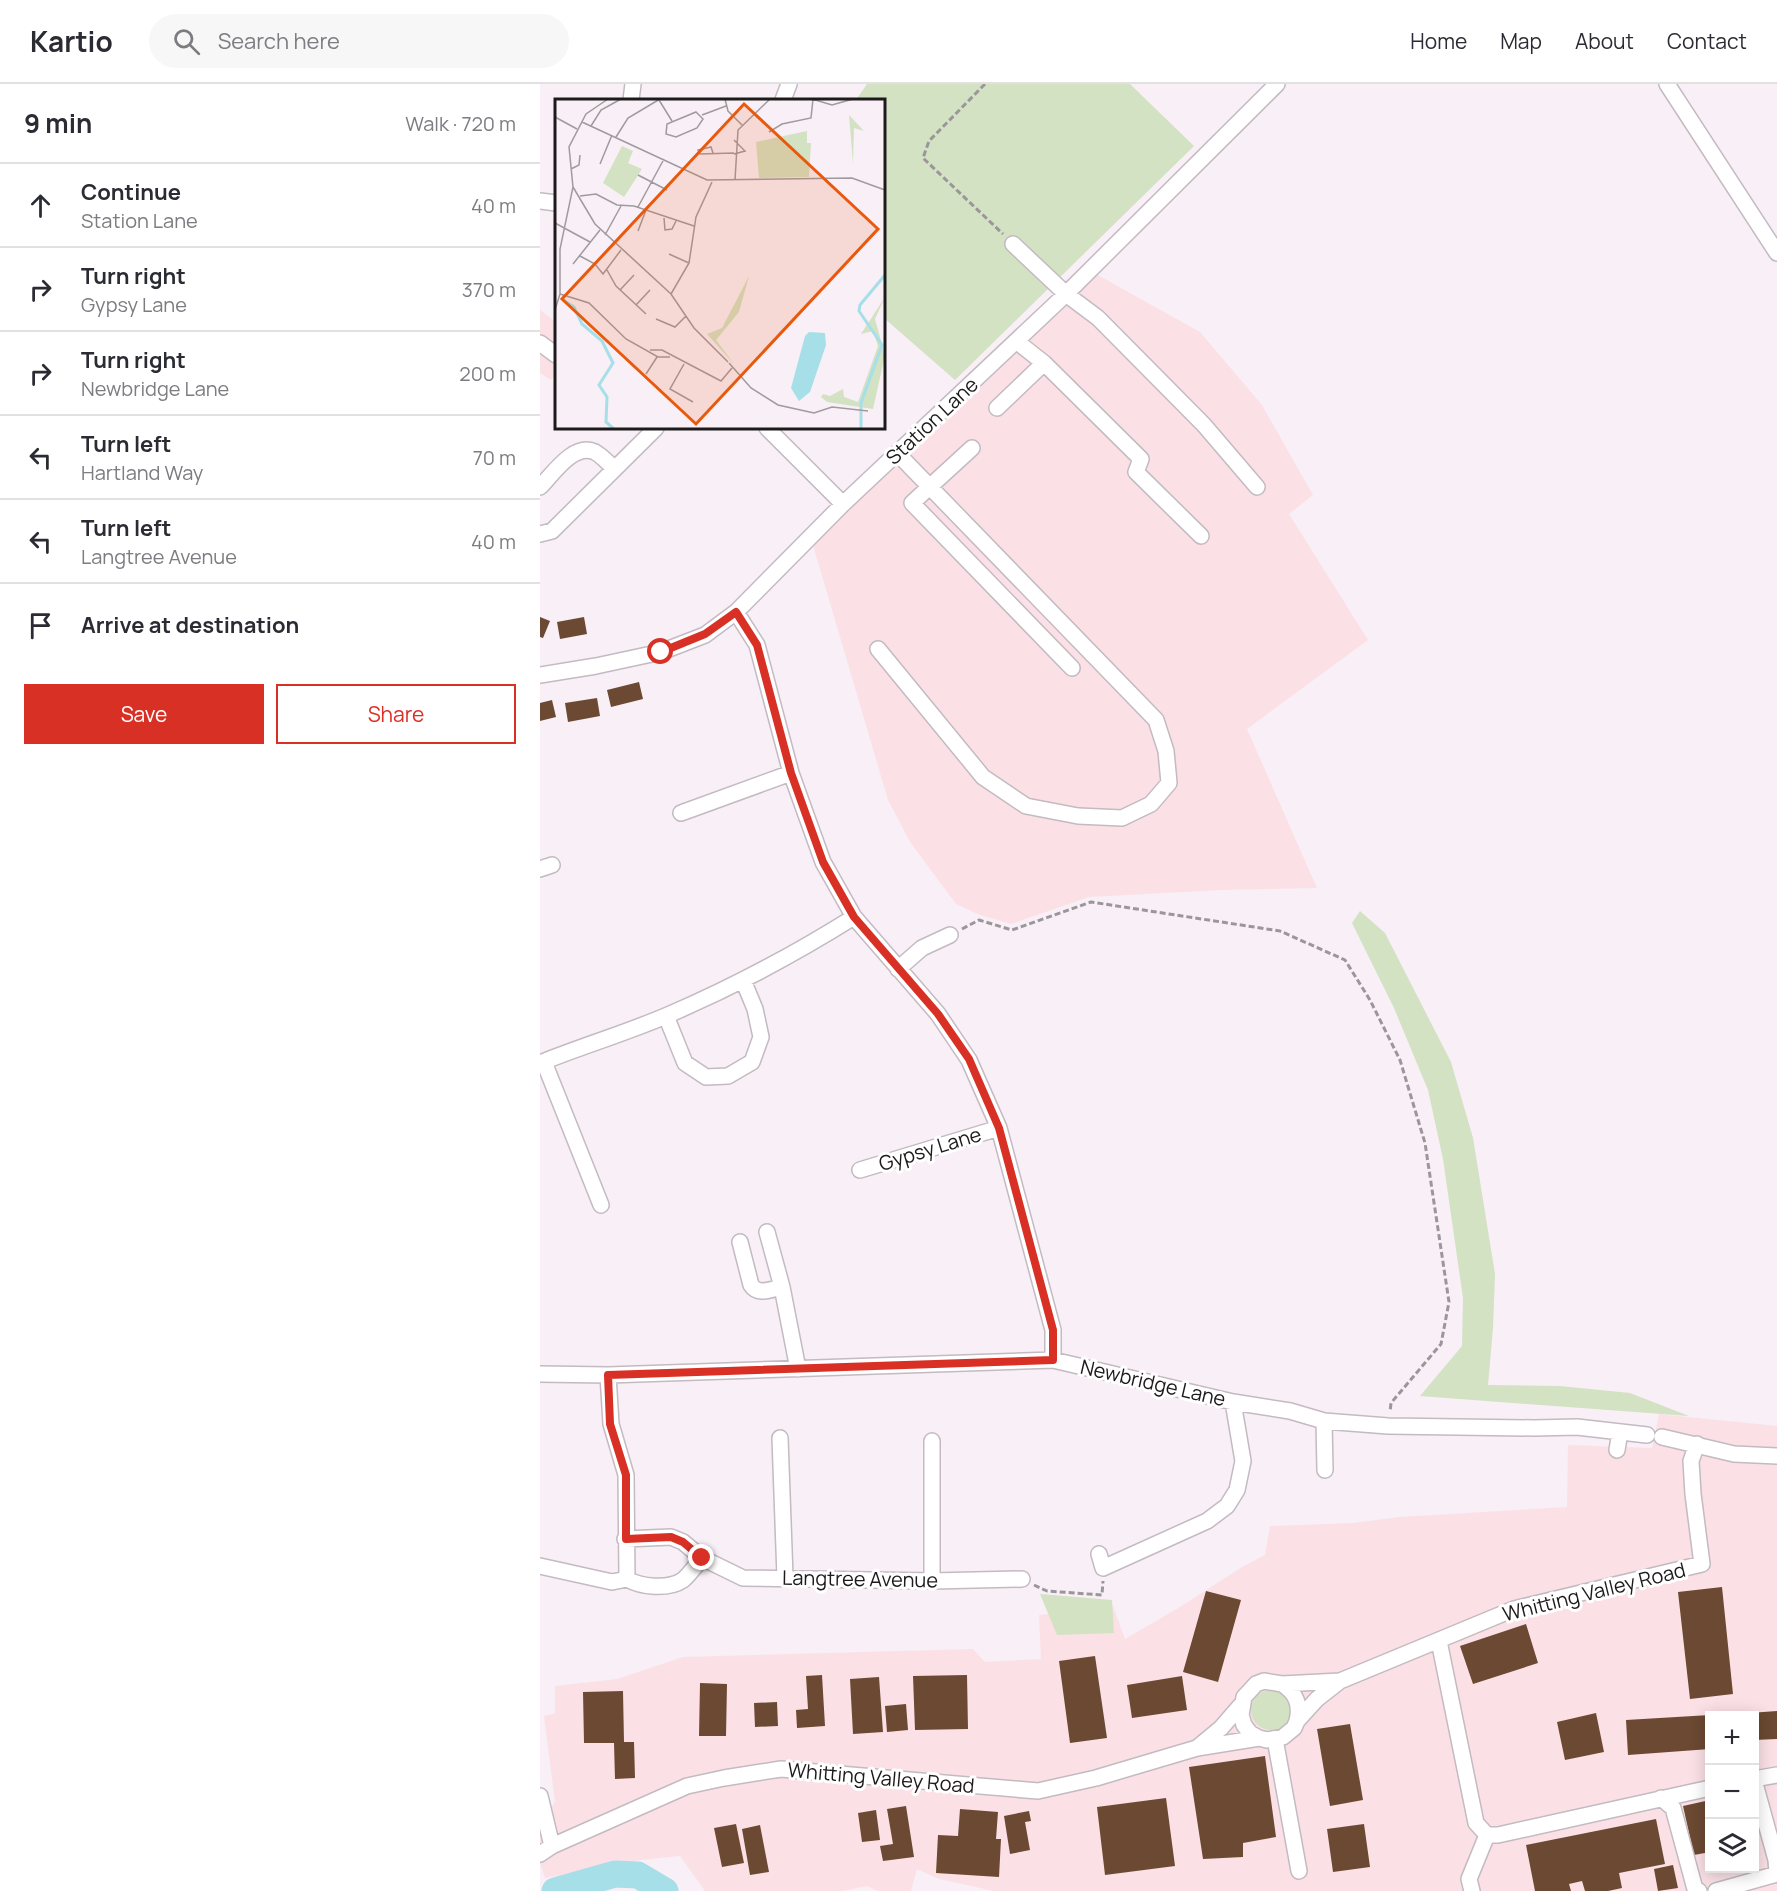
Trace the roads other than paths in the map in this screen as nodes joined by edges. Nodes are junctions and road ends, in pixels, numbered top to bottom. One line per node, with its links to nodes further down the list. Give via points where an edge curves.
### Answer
1 (633, 84): 5 (street)
2 (789, 84): 6 (street)
3 (1277, 84): 11 (street, Station Lane)
4 (1667, 84): 10 (street)
5 (632, 99)
6 (783, 99)
7 (540, 201): 8 (street)
8 (555, 203)
9 (1013, 244): 11 (street)
10 (1777, 253)
11 (1066, 294): 12 (street, Station Lane); 24 (street, via 1098,318 1204,424)
12 (1016, 341): 15 (street); 20 (street, Station Lane)
13 (540, 343): 14 (street)
14 (555, 354)
15 (1044, 363): 16 (street); 27 (street, via 1141,459 1136,472)
16 (997, 408)
17 (655, 429): 21 (street)
18 (768, 429): 25 (street)
19 (972, 448): 23 (street)
20 (897, 453): 23 (street); 25 (street, Station Lane)
21 (614, 468): 22 (street, via 596,453 574,453); 26 (street, via 552,531)
22 (540, 487)
23 (930, 487): 28 (street); 29 (street, via 912,503)
24 (1257, 487)
25 (843, 504): 30 (street, Station Lane)
26 (540, 534)
27 (1201, 536)
28 (1008, 567): 29 (street); 31 (street, via 1156,720 1166,751 1169,783 1151,804 1122,818 1078,816 1026,806 983,777)
29 (990, 584): 32 (street)
30 (736, 612): 33 (street, Station Lane, via 705,634 661,652); 34 (street, Gypsy Lane, via 757,645)
31 (878, 649)
32 (1072, 668)
33 (540, 675)
34 (791, 773): 35 (street); 36 (street, Gypsy Lane, via 823,862)
35 (681, 813)
36 (854, 917): 38 (street, Gypsy Lane); 39 (street)
37 (950, 935): 38 (street, via 922,948)
38 (898, 969): 42 (street, Gypsy Lane, via 938,1014 969,1059)
39 (743, 980): 40 (street); 40 (street, via 761,1037 752,1062 728,1077 706,1077 685,1063)
40 (666, 1016): 41 (street)
41 (542, 1062): 44 (street)
42 (999, 1128): 43 (street, Gypsy Lane); 48 (street, Gypsy Lane, via 1053,1330)
43 (860, 1170)
44 (601, 1205)
45 (767, 1232): 47 (street)
46 (740, 1242): 47 (street, via 754,1290)
47 (782, 1287): 49 (street)
48 (1053, 1360): 49 (street, Newbridge Lane); 52 (street, Newbridge Lane)
49 (798, 1369): 51 (street, Newbridge Lane)
50 (540, 1374): 51 (street, Newbridge Lane)
51 (608, 1375): 61 (street, via 610,1424 626,1475)
52 (1233, 1402): 53 (street, Newbridge Lane); 63 (street, via 1243,1461 1238,1490 1227,1506 1207,1521)
53 (1324, 1421): 54 (street, Newbridge Lane, via 1388,1426 1577,1427); 60 (street)
54 (1620, 1432): 57 (street, Newbridge Lane); 58 (street)
55 (780, 1438): 65 (street)
56 (932, 1441): 68 (street)
57 (1697, 1444): 59 (street, Newbridge Lane, via 1734,1454); 69 (street, Whitting Valley Road, via 1691,1461 1692,1494 1702,1564 1514,1609)
58 (1617, 1450)
59 (1777, 1456)
60 (1325, 1470)
61 (626, 1539): 62 (street, Langtree Avenue, via 671,1537); 66 (street)
62 (702, 1558): 65 (street, Langtree Avenue, via 743,1578); 66 (street, via 682,1580 668,1586 636,1584)
63 (1101, 1561)
64 (540, 1566): 66 (street, via 612,1582)
65 (785, 1577): 68 (street, Langtree Avenue)
66 (627, 1579)
67 (1022, 1579): 68 (street, Langtree Avenue)
68 (933, 1581)
69 (1439, 1641): 70 (street, Whitting Valley Road); 83 (street, via 1476,1823)
70 (1340, 1681): 71 (street, Whitting Valley Road); 73 (street, Whitting Valley Road)
71 (1282, 1683): 72 (street, Whitting Valley Road, via 1256,1684); 73 (street, via 1299,1704)
72 (1241, 1705): 74 (street, via 1244,1725); 76 (street, Whitting Valley Road)
73 (1297, 1721): 75 (street, Whitting Valley Road, via 1289,1733)
74 (1259, 1738): 75 (street, Whitting Valley Road); 76 (street, Whitting Valley Road)
75 (1275, 1739): 85 (street)
76 (1197, 1748): 84 (street, Whitting Valley Road, via 1038,1791 781,1769 687,1786)
77 (1777, 1775): 78 (street)
78 (1759, 1779)
79 (1705, 1789): 82 (street)
80 (1759, 1795): 88 (street, via 1777,1874)
81 (540, 1797): 84 (street)
82 (1661, 1798): 83 (street); 87 (street, via 1673,1808 1695,1889)
83 (1487, 1835): 86 (street, via 1469,1879)
84 (546, 1850)
85 (1299, 1871)
86 (1472, 1891)
87 (1700, 1891)
88 (1716, 1891)

